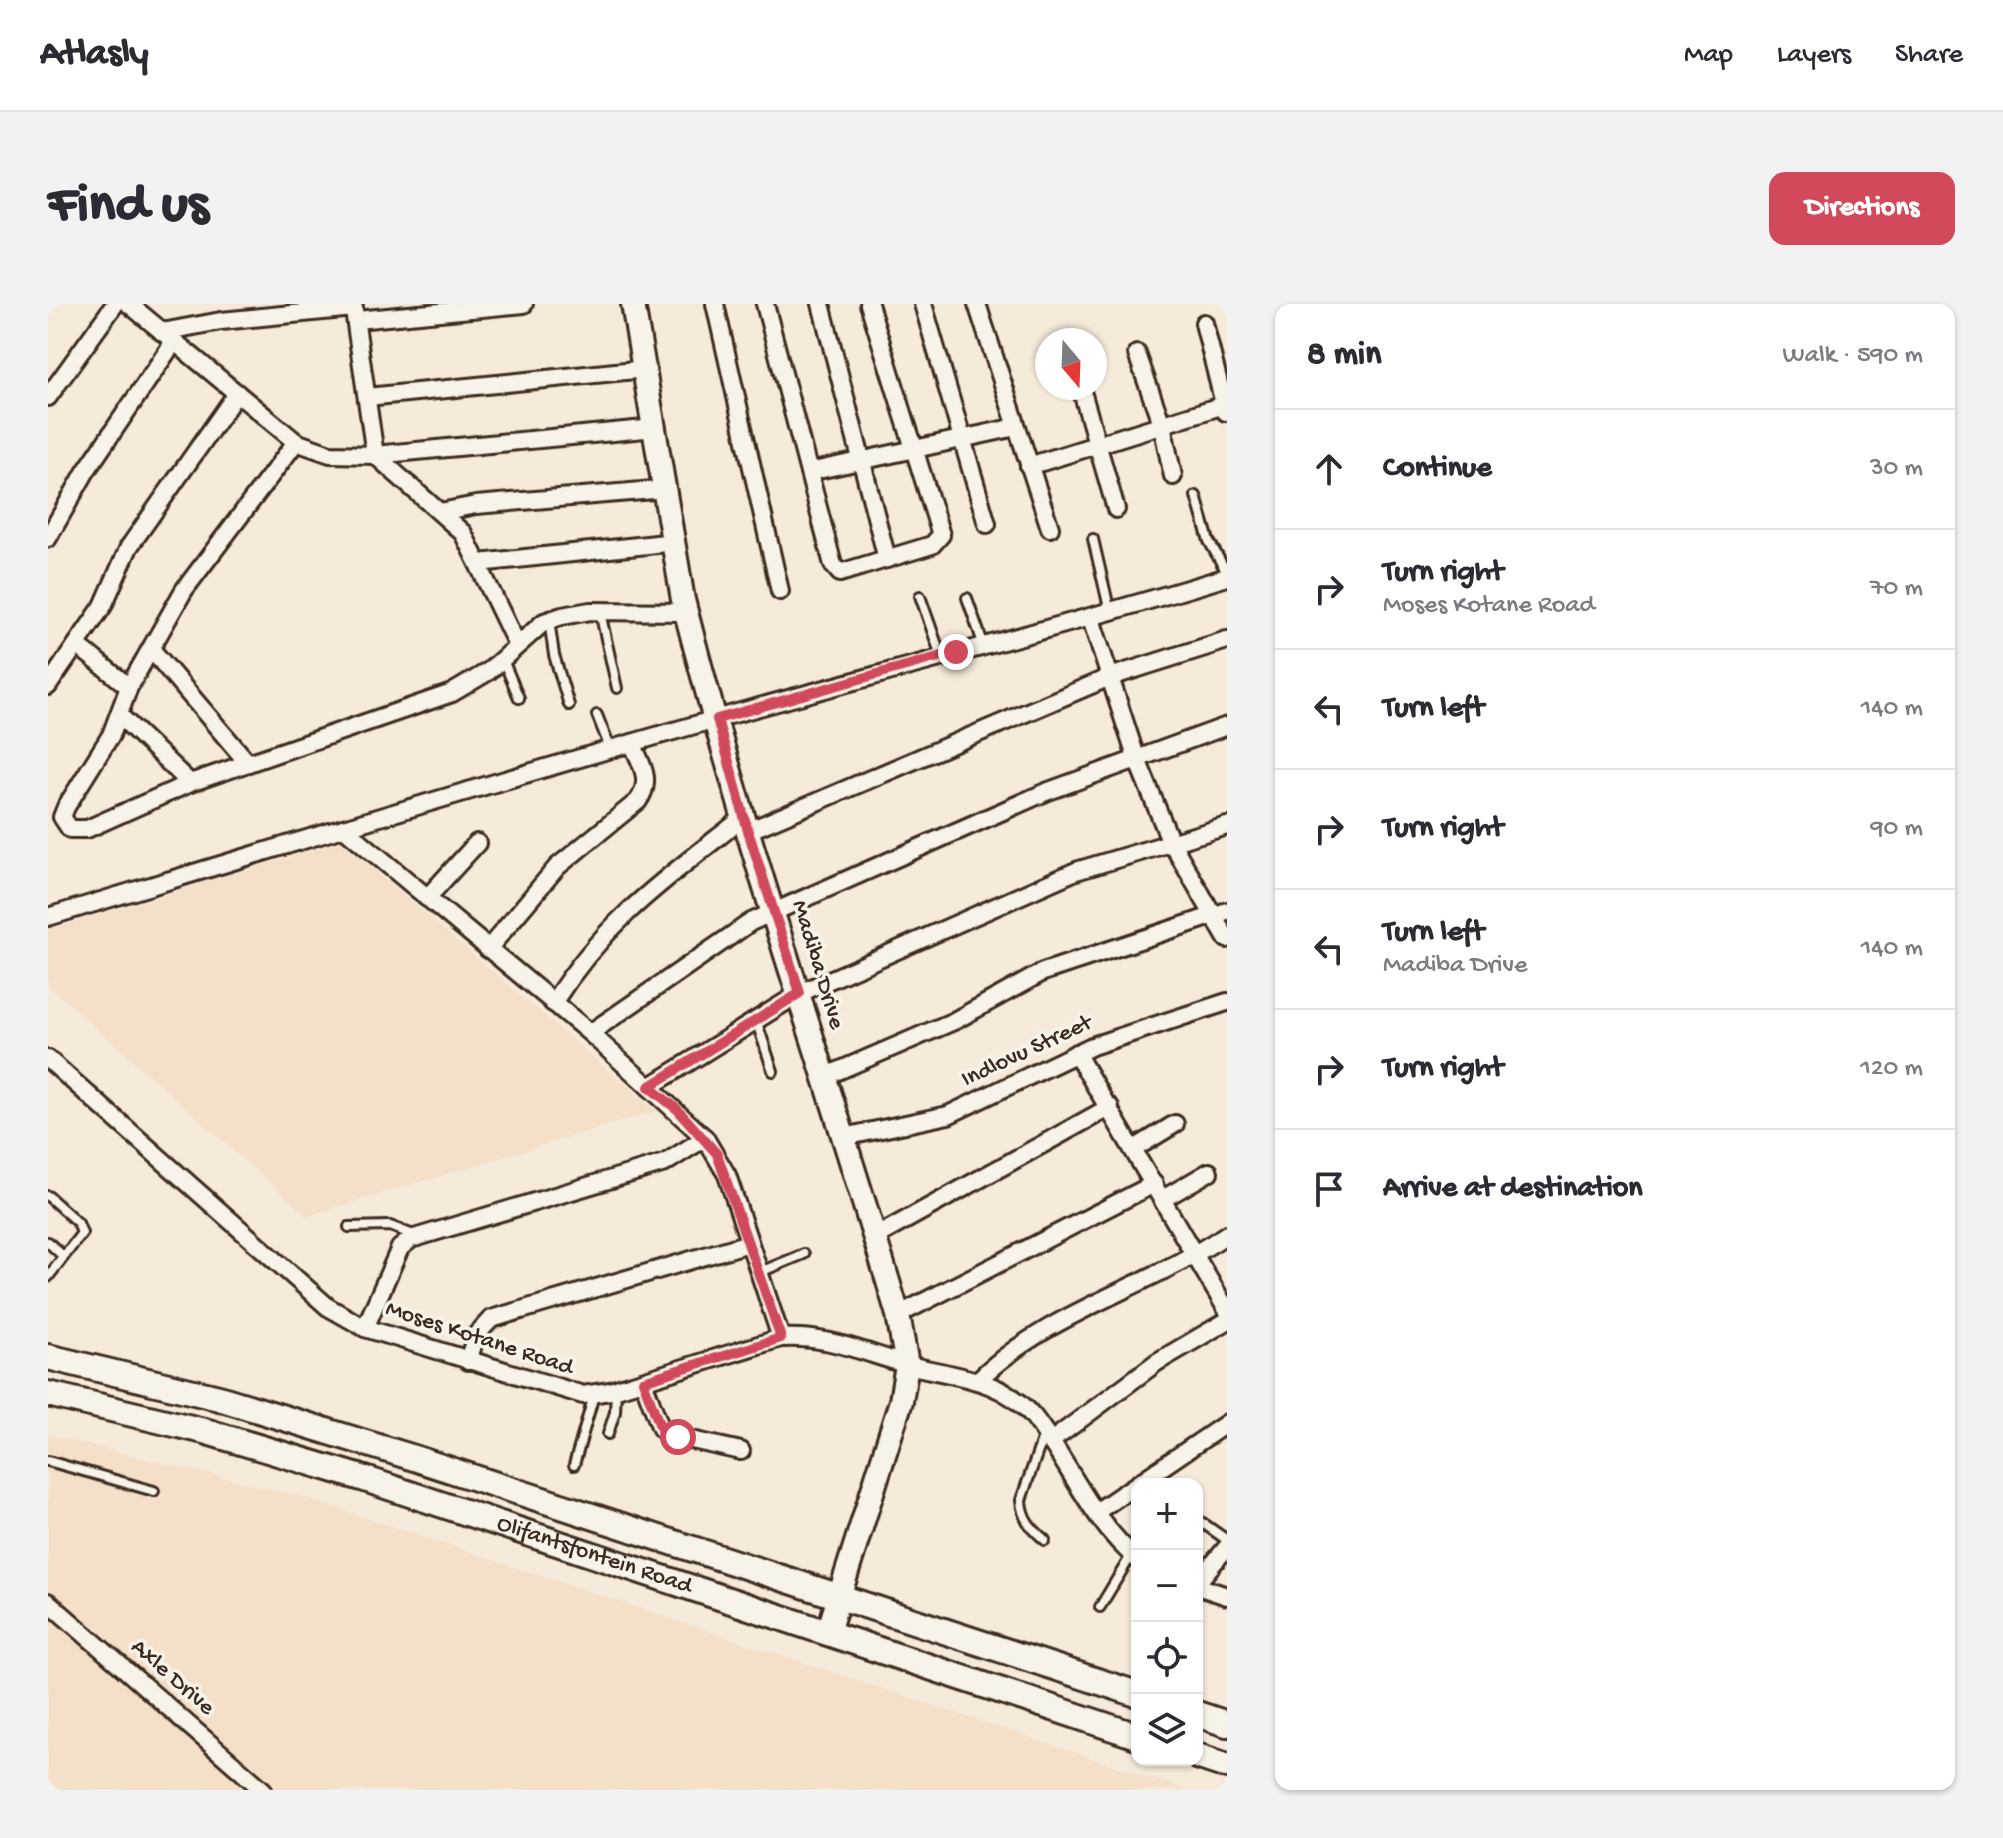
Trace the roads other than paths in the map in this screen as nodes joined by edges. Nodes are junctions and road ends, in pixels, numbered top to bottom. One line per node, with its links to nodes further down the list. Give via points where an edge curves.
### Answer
1 (115, 304): 18 (street)
2 (129, 304): 13 (street)
3 (524, 304): 11 (street)
4 (633, 304): 15 (street, Madiba Drive)
5 (715, 304): 46 (street)
6 (765, 304): 32 (street)
7 (821, 304): 30 (street)
8 (869, 304): 28 (street)
9 (923, 304): 25 (street)
10 (977, 304): 23 (street)
11 (354, 311): 13 (street, via 221,321); 19 (street)
12 (1204, 323): 16 (street)
13 (167, 338): 17 (street); 40 (street)
14 (1137, 354): 22 (street)
15 (645, 369): 19 (street); 24 (street, Madiba Drive)
16 (1223, 378): 21 (street)
17 (237, 393): 26 (street); 55 (street, via 129,547 103,606)
18 (48, 397)
19 (367, 397): 29 (street)
20 (1085, 400): 27 (street)
21 (1226, 410): 22 (street)
22 (1162, 425): 27 (street); 33 (street)
23 (1016, 427): 25 (street); 31 (street)
24 (655, 428): 29 (street); 34 (street, Madiba Drive)
25 (964, 439): 28 (street); 38 (street)
26 (296, 442): 29 (street, via 330,454); 58 (street, via 184,590)
27 (1099, 443): 31 (street); 36 (street)
28 (914, 448): 30 (street); 43 (street, via 941,535 932,545)
29 (375, 455): 37 (street)
30 (860, 460): 32 (street); 43 (street)
31 (1029, 466): 39 (street)
32 (809, 472): 43 (street, via 836,572)
33 (1173, 476)
34 (666, 489): 37 (street); 42 (street, Madiba Drive)
35 (1196, 496): 45 (lane, via 1209,541)
36 (1116, 509)
37 (440, 512): 44 (street, via 463,533)
38 (987, 524)
39 (1050, 528)
40 (48, 538)
41 (1093, 539): 51 (lane)
42 (675, 542): 44 (street); 50 (street, Madiba Drive)
43 (887, 559)
44 (479, 563): 56 (street)
45 (1227, 575): 51 (street)
46 (780, 591)
47 (920, 596): 59 (lane)
48 (967, 598): 57 (lane)
49 (600, 612): 50 (street); 53 (street); 64 (lane)
50 (686, 612): 69 (street, Madiba Drive)
51 (1110, 613): 52 (street)
52 (1091, 619): 57 (street); 61 (street)
53 (549, 620): 56 (street); 66 (lane)
54 (1227, 640): 61 (street)
55 (77, 645): 62 (street); 63 (street)
56 (517, 645): 60 (street)
57 (984, 646): 59 (street)
58 (151, 649): 63 (street); 74 (street)
59 (941, 656): 69 (street)
60 (503, 659): 65 (lane); 74 (street, via 452,693)
61 (1110, 677): 73 (street); 76 (street)
62 (48, 686)
63 (129, 687): 67 (street)
64 (617, 688)
65 (519, 698)
66 (569, 705)
67 (119, 715): 75 (street); 75 (street, via 66,807 62,817 70,829 87,829)
68 (597, 715): 72 (lane)
69 (717, 719): 71 (street); 76 (street, Madiba Drive)
70 (1227, 726): 73 (street)
71 (632, 743): 72 (street); 86 (street, via 646,774 646,791 557,867)
72 (611, 749): 78 (street)
73 (1136, 757): 79 (street); 82 (street)
74 (248, 763): 75 (street)
75 (190, 783)
76 (746, 824): 82 (street, Madiba Drive); 89 (street, via 642,897 603,933)
77 (1227, 826): 79 (street)
78 (344, 828): 81 (street); 84 (street)
79 (1170, 840): 83 (street); 87 (street, via 1076,871)
80 (477, 843): 81 (street)
81 (427, 898): 86 (street)
82 (773, 912): 87 (street, Madiba Drive); 91 (street, via 718,941)
83 (1220, 912): 85 (street); 95 (street, via 1043,972 954,1021)
84 (48, 917)
85 (1227, 939)
86 (488, 949): 89 (street)
87 (800, 993): 90 (street); 95 (street, Madiba Drive)
88 (1227, 1002): 92 (street, Indlovu Street)
89 (553, 1003): 91 (street)
90 (756, 1019): 94 (lane); 96 (street)
91 (590, 1033): 96 (street)
92 (1076, 1053): 97 (street); 99 (street, Indlovu Street, via 948,1115)
93 (48, 1059): 120 (street, Moses Kotane Road, via 328,1307)
94 (773, 1071)
95 (824, 1077): 99 (street, Madiba Drive)
96 (649, 1087): 100 (street)
97 (1110, 1107): 101 (street); 109 (street)
98 (1175, 1124): 101 (street)
99 (844, 1137): 109 (street, Madiba Drive)
100 (705, 1138): 108 (street, via 665,1163); 111 (street, via 727,1175)
101 (1134, 1149): 103 (street)
102 (1209, 1172): 105 (street)
103 (1154, 1184): 105 (street); 118 (street)
104 (48, 1196): 114 (lane, via 81,1228)
105 (1163, 1199): 113 (street)
106 (349, 1227): 108 (lane, via 390,1226)
107 (1227, 1234): 113 (street)
108 (417, 1236): 120 (street, via 400,1248)
109 (875, 1237): 118 (street, Madiba Drive)
110 (48, 1242): 114 (lane)
111 (749, 1243): 115 (street); 123 (street, via 491,1319 476,1335)
112 (804, 1254): 115 (lane)
113 (1196, 1255): 117 (street); 125 (street, via 1033,1338)
114 (63, 1256): 116 (lane)
115 (759, 1272): 121 (street)
116 (48, 1277)
117 (1225, 1302)
118 (898, 1315): 124 (street, Madiba Drive)
119 (1227, 1321): 132 (street)
120 (365, 1328): 123 (street, Moses Kotane Road)
121 (781, 1338): 124 (street, Moses Kotane Road, via 820,1337); 126 (street, Moses Kotane Road)
122 (48, 1357): 146 (main road, Olifantsfontein Road, via 219,1398 623,1523)
123 (468, 1361): 129 (street, Moses Kotane Road, via 568,1394)
124 (907, 1365): 125 (street, Moses Kotane Road); 146 (street, Madiba Drive, via 901,1401)
125 (978, 1380): 132 (street, Moses Kotane Road, via 1031,1414)
126 (643, 1381): 127 (street, Moses Kotane Road); 133 (street, via 661,1429)
127 (616, 1390): 129 (street, Moses Kotane Road); 131 (lane)
128 (48, 1394): 150 (main road, Olifantsfontein Road, via 204,1431 333,1470)
129 (594, 1395): 135 (lane)
130 (1227, 1423): 137 (street)
131 (608, 1434)
132 (1047, 1437): 137 (street, Moses Kotane Road); 139 (lane, via 1021,1500 1029,1526)
133 (741, 1451)
134 (48, 1461): 136 (lane)
135 (574, 1465)
136 (154, 1491)
137 (1096, 1512): 142 (street, Moses Kotane Road)
138 (1203, 1523): 140 (lane)
139 (1045, 1540)
140 (1227, 1540)
141 (1227, 1547): 144 (street)
142 (1131, 1553)
143 (1131, 1561): 149 (lane)
144 (1203, 1577)
145 (1203, 1586): 147 (street)
146 (837, 1596): 150 (street, Madiba Drive); 151 (main road, Olifantsfontein Road)
147 (1227, 1596)
148 (48, 1602): 157 (street, Axle Drive)
149 (1100, 1607)
150 (828, 1632): 154 (main road, Olifantsfontein Road)
151 (1131, 1692)
152 (1203, 1716): 153 (main road)
153 (1227, 1724)
154 (1131, 1734)
155 (1203, 1758): 156 (main road)
156 (1227, 1766)
157 (263, 1790)

